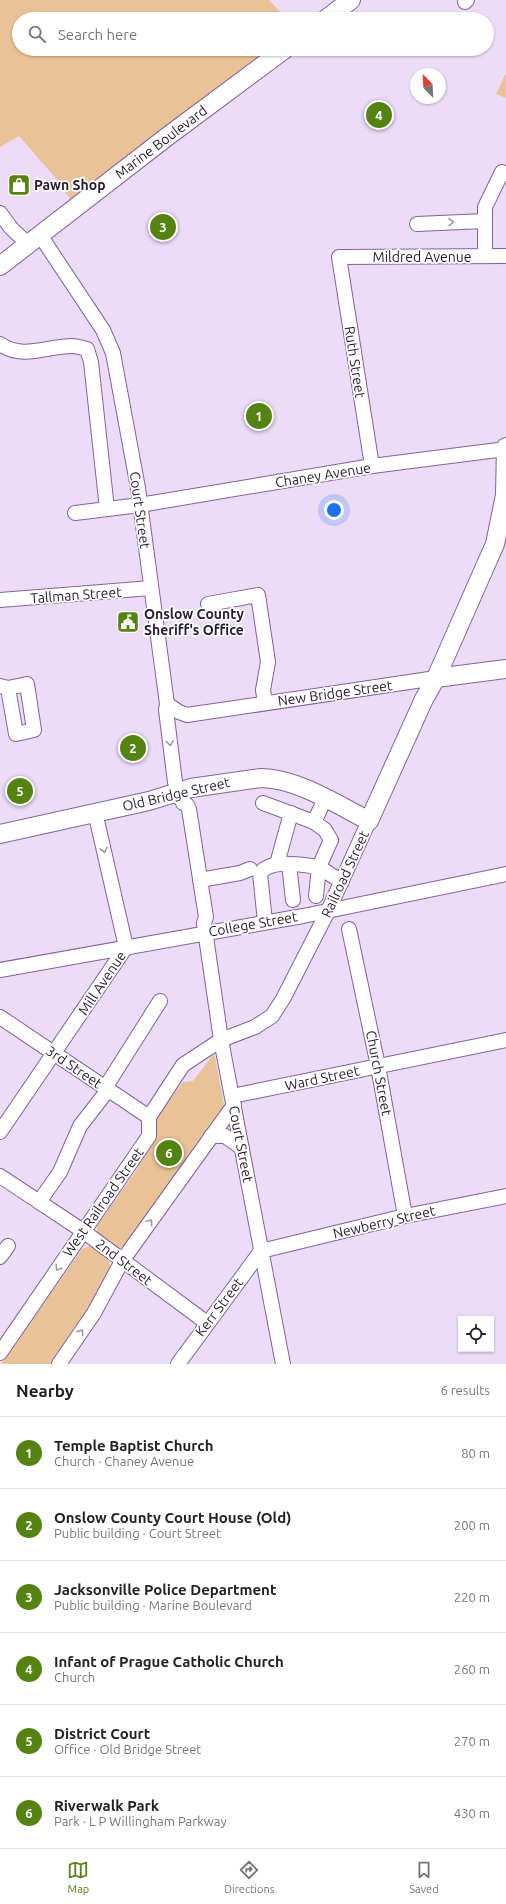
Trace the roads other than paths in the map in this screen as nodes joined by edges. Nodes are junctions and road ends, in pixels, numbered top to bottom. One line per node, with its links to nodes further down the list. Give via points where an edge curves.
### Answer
1 (351, 0): 2 (main road)
2 (335, 12)
3 (276, 56): 8 (main road, Marine Boulevard)
4 (505, 170): 6 (street, via 485,207)
5 (1, 218): 8 (street, Court Street)
6 (485, 221): 7 (street, one-way to 6); 9 (street)
7 (417, 224)
8 (34, 240): 12 (main road, Marine Boulevard); 16 (street, Court Street, via 103,330 113,353)
9 (485, 256): 10 (street, Mildred Avenue); 11 (street, Mildred Avenue)
10 (506, 256)
11 (339, 257): 15 (street, Ruth Street)
12 (0, 266)
13 (0, 344): 17 (street, via 19,352 73,346 87,349 91,362)
14 (506, 448): 15 (street, Chaney Avenue); 23 (main road, Railroad Street, via 505,495 495,544)
15 (372, 466): 16 (street, Chaney Avenue)
16 (140, 505): 17 (street, Chaney Avenue); 19 (street, Court Street)
17 (107, 509): 18 (street, Chaney Avenue)
18 (75, 513)
19 (151, 588): 20 (street, Tallman Street); 25 (street, Court Street)
20 (0, 600)
21 (208, 604): 24 (street, via 258,595 268,662 263,690)
22 (506, 669): 23 (main road, New Bridge Street)
23 (436, 678): 24 (street, New Bridge Street); 31 (main road, Railroad Street)
24 (265, 703): 25 (street, New Bridge Street, via 187,714)
25 (168, 704): 26 (street, Court Street, one-way to 26, via 166,710 175,782)
26 (181, 797): 27 (main road, Old Bridge Street, via 249,779 271,778 290,782); 29 (main road, Old Bridge Street); 38 (street, Court Street, via 180,809 187,828)
27 (325, 799): 31 (main road, Old Bridge Street); 32 (street)
28 (263, 803): 30 (street)
29 (95, 812): 33 (main road, Old Bridge Street); 46 (street, Mill Avenue, one-way to 46)
30 (291, 813): 32 (street); 34 (street)
31 (369, 821): 39 (street, Railroad Street)
32 (314, 822): 35 (street, via 325,830 331,840)
33 (0, 834)
34 (283, 864): 35 (street); 41 (street); 43 (street, via 264,867 260,873)
35 (319, 866): 39 (street); 40 (street)
36 (250, 869): 38 (street, via 240,873)
37 (506, 874): 42 (street, College Street)
38 (197, 879): 44 (street, Court Street, via 198,918)
39 (342, 882): 42 (street, Railroad Street)
40 (316, 896)
41 (293, 900)
42 (328, 911): 43 (street, College Street); 50 (street, Railroad Street, via 283,1000 272,1016 255,1027)
43 (265, 922): 44 (street, College Street)
44 (204, 928): 46 (street, College Street); 50 (street, Court Street)
45 (349, 929): 53 (street, Church Street)
46 (126, 947): 47 (street, College Street); 52 (street, Mill Avenue)
47 (0, 970)
48 (160, 1001): 54 (street)
49 (0, 1017): 52 (street, 3rd Street)
50 (221, 1040): 55 (street, Court Street); 56 (street, via 184,1065)
51 (506, 1040): 53 (street, Ward Street)
52 (54, 1054): 54 (street, 3rd Street); 57 (street, Mill Avenue)
53 (378, 1066): 55 (street, Ward Street); 63 (street, Church Street)
54 (106, 1089): 56 (street, 3rd Street); 62 (street, via 80,1126 60,1172)
55 (233, 1101): 58 (street); 59 (street, Court Street)
56 (149, 1117): 64 (street, West Railroad Street, via 149,1136)
57 (0, 1132)
58 (211, 1136): 59 (street, via 225,1136); 66 (street, one-way to 58)
59 (242, 1148): 65 (street, Court Street)
60 (0, 1176): 62 (street, 2nd Street)
61 (506, 1196): 63 (street, Newberry Street)
62 (40, 1202): 64 (street, 2nd Street)
63 (405, 1216): 65 (street, Newberry Street)
64 (83, 1231): 66 (street, 2nd Street); 68 (street, West Railroad Street, one-way to 68)
65 (262, 1251): 67 (street, Kerr Street); 71 (street, Court Street)
66 (122, 1261): 67 (street, 2nd Street); 69 (street, one-way to 66, via 94,1313)
67 (207, 1323): 70 (street, Kerr Street)
68 (1, 1349)
69 (59, 1364)
70 (178, 1364)
71 (283, 1364)

